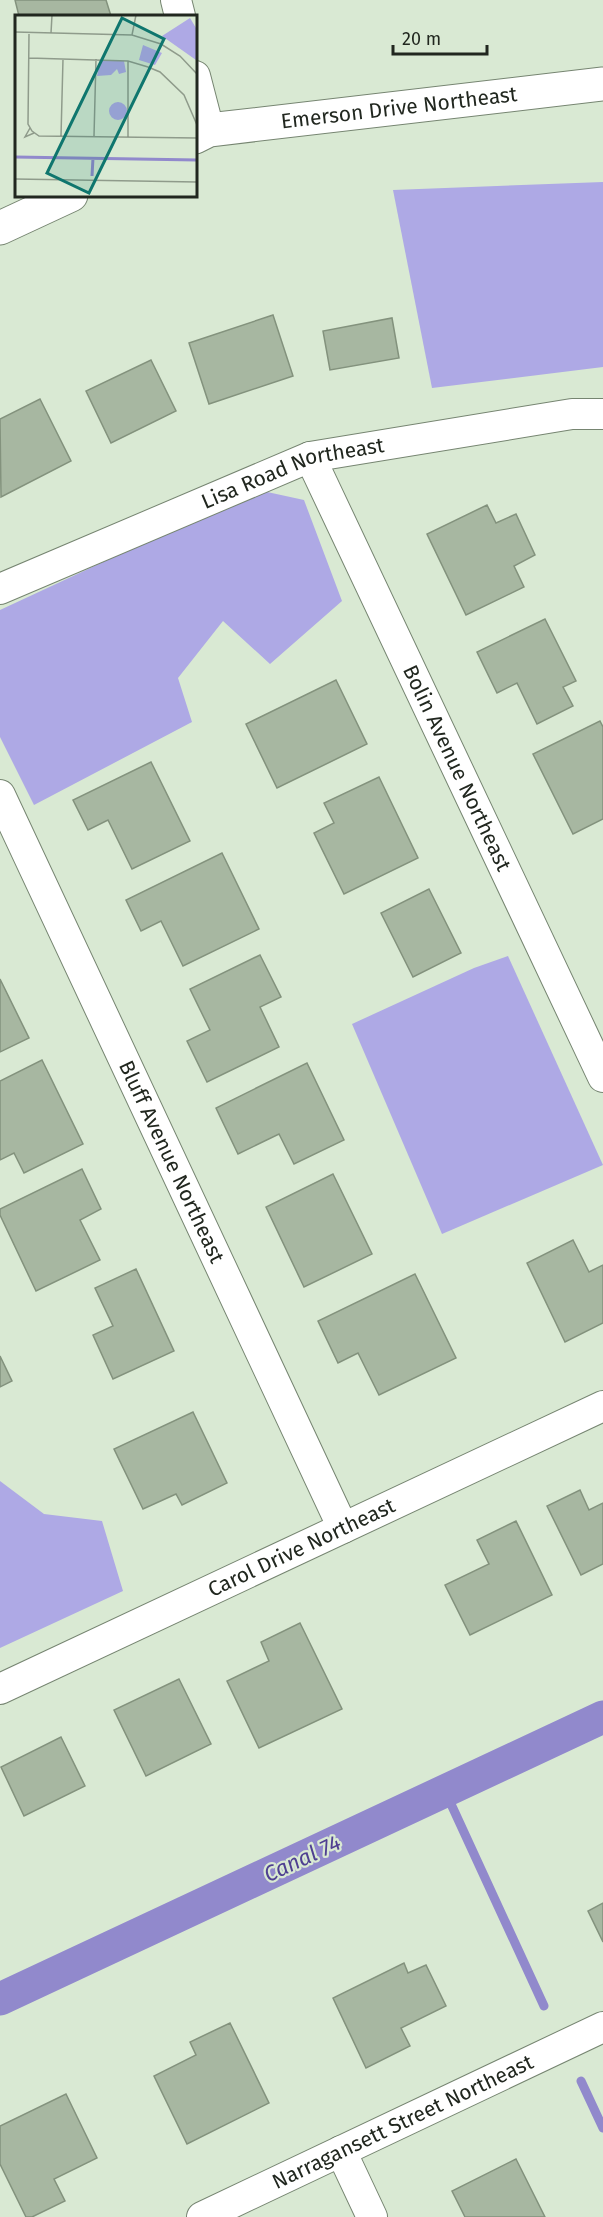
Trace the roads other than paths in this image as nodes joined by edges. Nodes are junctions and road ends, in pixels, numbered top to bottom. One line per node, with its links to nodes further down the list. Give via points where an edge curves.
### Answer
1 (176, 0): 2 (street)
2 (180, 15)
3 (196, 84): 5 (street)
4 (603, 84): 5 (street, Emerson Drive Northeast)
5 (202, 133)
6 (69, 196): 7 (street)
7 (0, 228)
8 (603, 414): 9 (street, Lisa Road Northeast, via 572,414)
9 (310, 457): 10 (street, Lisa Road Northeast); 12 (street, Bolin Avenue Northeast)
10 (0, 589)
11 (0, 795): 14 (street, Bluff Avenue Northeast)
12 (603, 1077)
13 (603, 1406): 14 (street, Carol Drive Northeast)
14 (343, 1528): 15 (street, Carol Drive Northeast)
15 (0, 1689)
16 (603, 2028): 17 (street, Narragansett Street Northeast)
17 (342, 2151): 18 (street, Narragansett Street Northeast); 19 (street)
18 (202, 2217)
19 (372, 2217)

